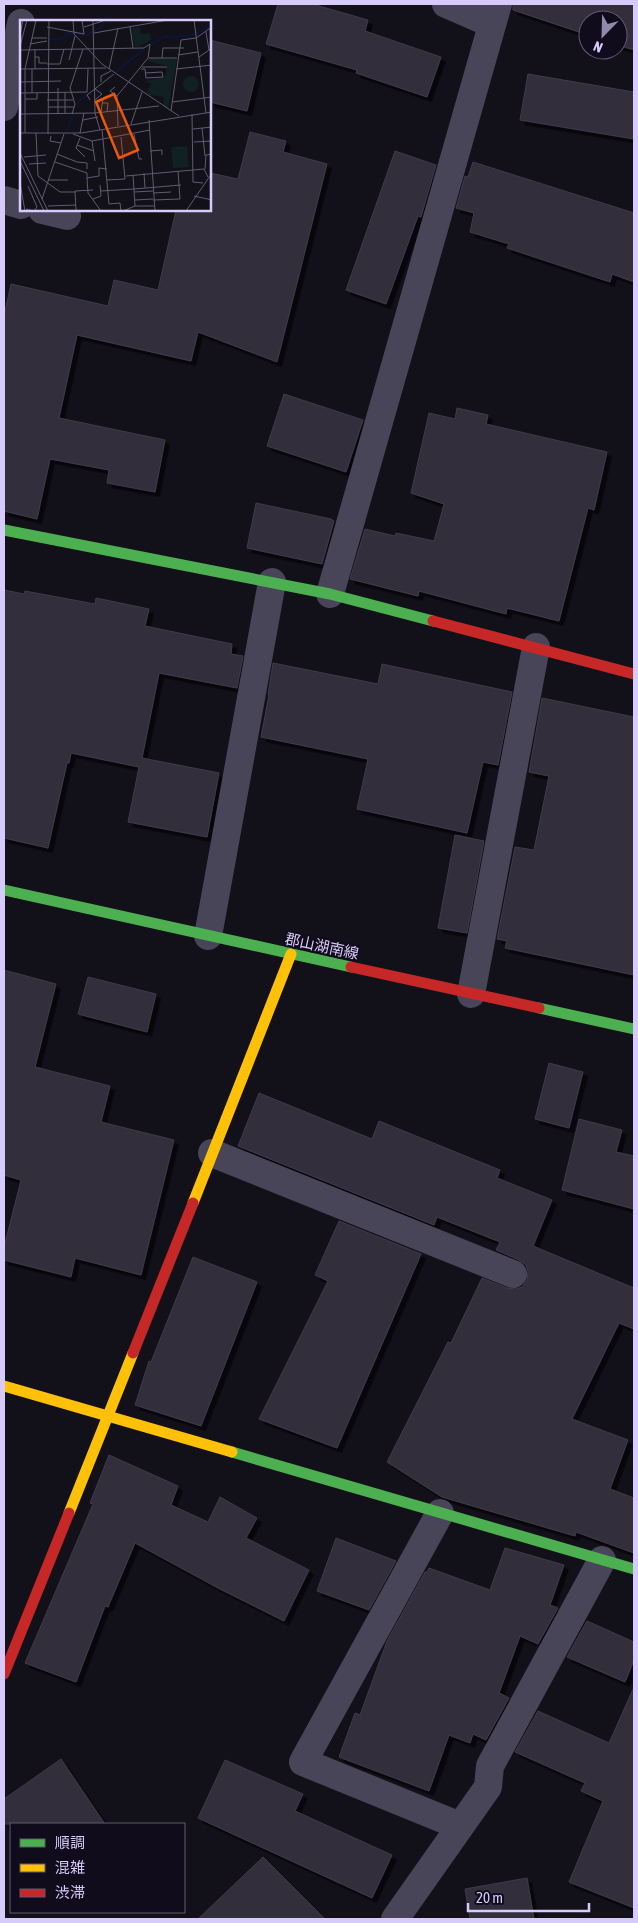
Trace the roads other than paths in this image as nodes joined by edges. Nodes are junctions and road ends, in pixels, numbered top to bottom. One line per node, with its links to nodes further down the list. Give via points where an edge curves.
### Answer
1 (25, 4): 4 (street)
2 (446, 4): 3 (street)
3 (495, 14): 11 (street)
4 (21, 20)
5 (20, 27): 6 (street)
6 (4, 107)
7 (4, 200): 8 (street)
8 (20, 205)
9 (4, 530): 10 (street)
10 (272, 582): 11 (street); 15 (street)
11 (330, 594): 12 (street)
12 (536, 647): 13 (street); 17 (street)
13 (634, 674)
14 (4, 890): 15 (street, 郡山湖南線)
15 (208, 936): 16 (street, 郡山湖南線)
16 (291, 954): 17 (street, 郡山湖南線); 19 (street)
17 (471, 994): 18 (street, 郡山湖南線)
18 (634, 1029)
19 (212, 1153): 20 (street); 22 (street)
20 (512, 1274)
21 (4, 1386): 22 (street)
22 (108, 1417): 23 (street); 26 (street)
23 (440, 1513): 24 (street); 27 (street, via 302,1762)
24 (602, 1560): 25 (street); 27 (street, via 490,1766 488,1787)
25 (634, 1569)
26 (4, 1674)
27 (460, 1826): 28 (street)
28 (395, 1919)

